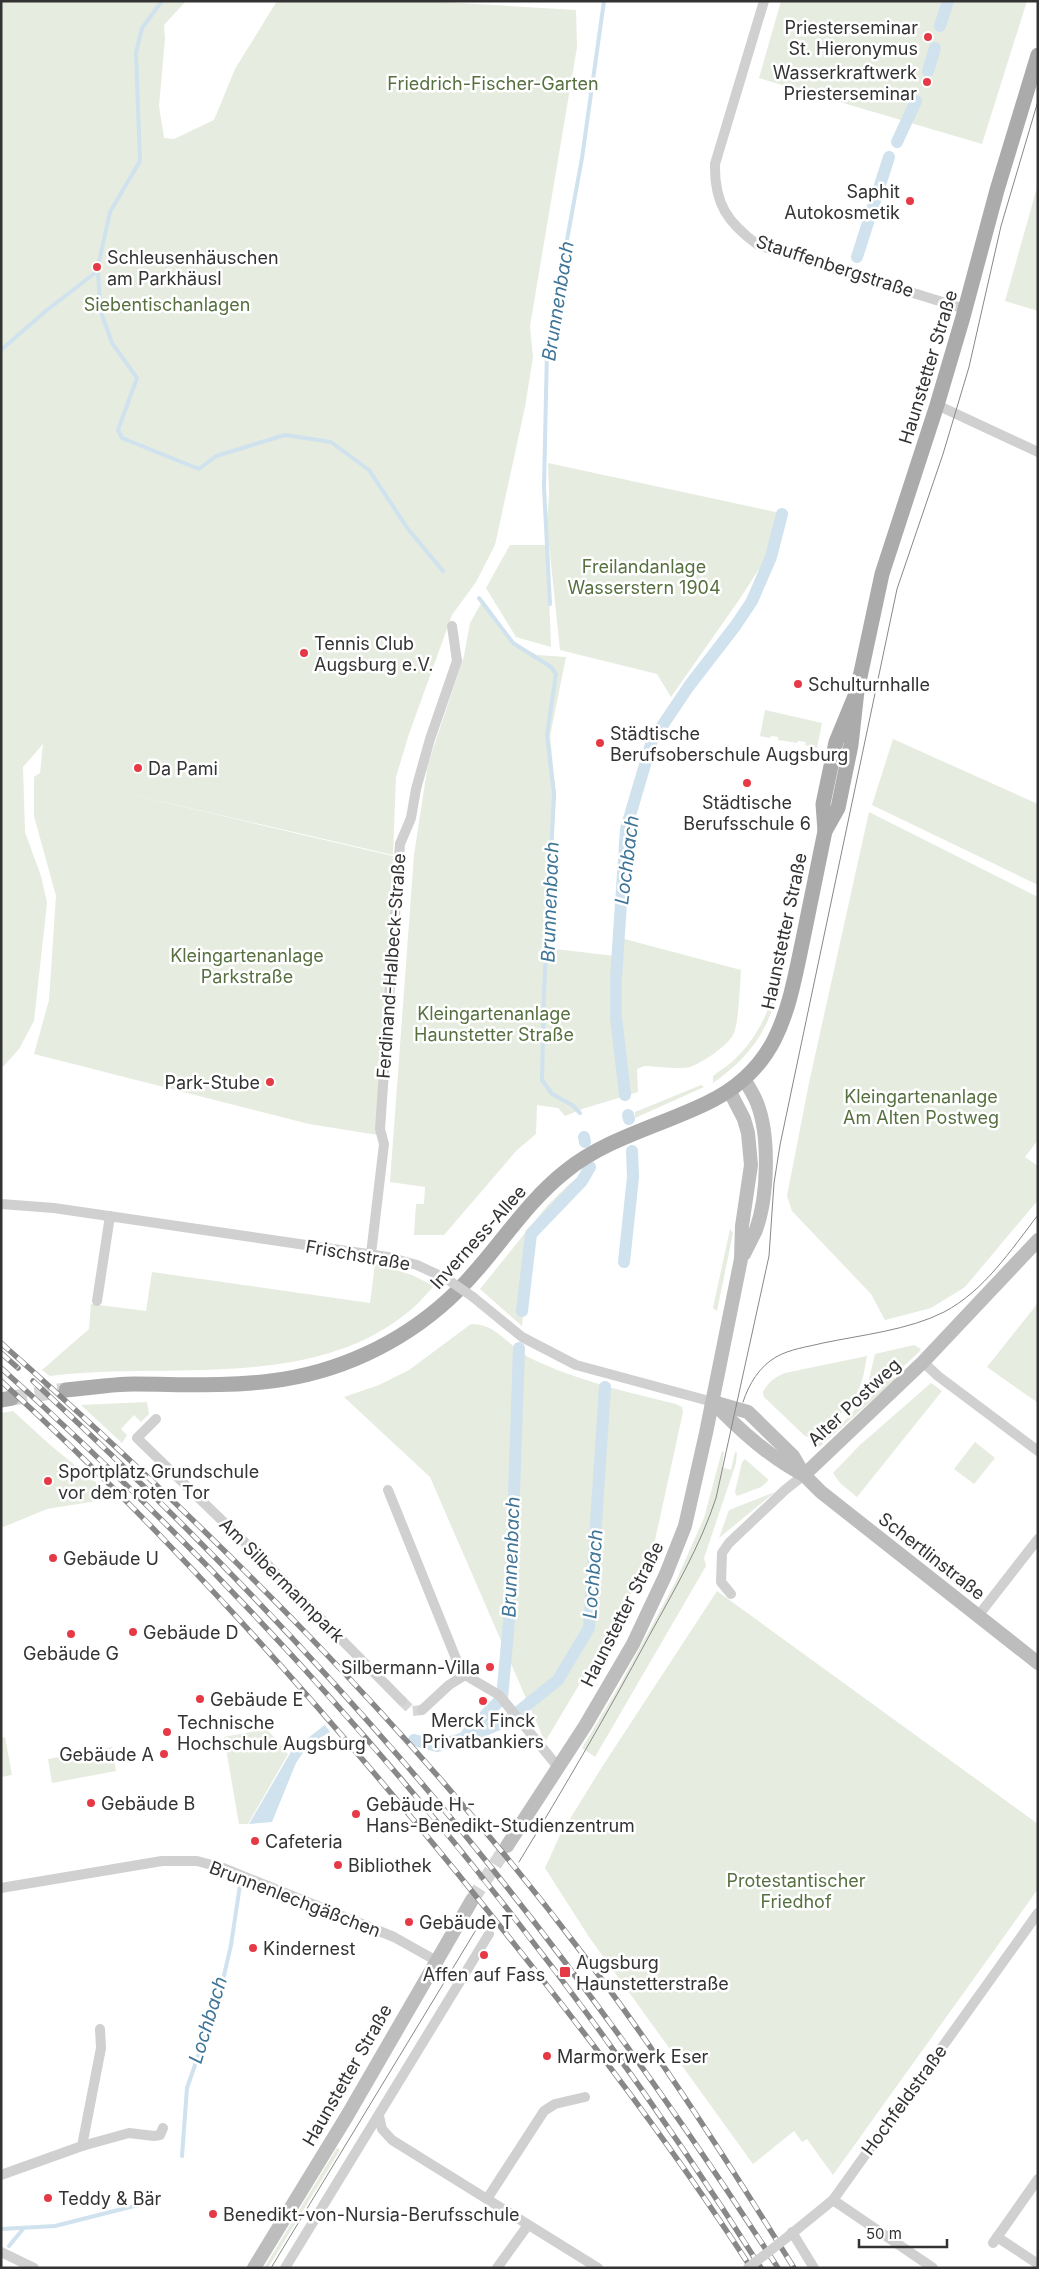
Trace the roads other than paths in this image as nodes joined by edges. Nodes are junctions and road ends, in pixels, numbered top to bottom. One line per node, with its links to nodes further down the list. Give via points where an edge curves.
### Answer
1 (764, 1): 3 (street, Stauffenbergstraße, via 714,164 714,178 723,209 737,229 758,245)
2 (1038, 55): 3 (main road, Haunstetter Straße)
3 (965, 308): 4 (main road, Haunstetter Straße)
4 (937, 406): 5 (street); 7 (main road, Haunstetter Straße, via 882,574 857,691 836,742 823,804 825,831 784,1020 766,1054)
5 (1038, 452)
6 (452, 626): 12 (street, Ferdinand-Halbeck-Straße, via 457,661 430,739 411,818 400,844 380,1128 384,1144)
7 (744, 1079): 8 (main road, Inverness-Allee); 13 (main road, Haunstetter Straße, via 757,1103 764,1134 765,1170 756,1229)
8 (729, 1090): 13 (main road, Haunstetter Straße, via 744,1119 751,1147); 16 (main road, Inverness-Allee, via 692,1110 591,1153 564,1172 536,1199 479,1270 449,1299 416,1326 376,1350 313,1373 272,1381 206,1385 131,1384)
9 (1, 1204): 10 (street, Frischstraße)
10 (110, 1216): 12 (street, Frischstraße); 14 (street)
11 (1037, 1241): 15 (main road, Alter Postweg)
12 (371, 1254): 17 (street, Frischstraße, bridge, via 418,1265 447,1279 522,1337 576,1365)
13 (741, 1259): 17 (main road, Haunstetter Straße)
14 (97, 1301)
15 (923, 1362): 19 (street); 20 (main road, Alter Postweg)
16 (66, 1390)
17 (713, 1402): 20 (main road, Schertlinstraße, via 784,1466); 29 (main road, Haunstetter Straße, via 685,1526 671,1563 629,1651)
18 (156, 1419): 27 (street, Am Silbermannpark, via 137,1438 270,1566)
19 (1038, 1451)
20 (804, 1475): 23 (street, Alter Postweg, via 729,1543 722,1554 721,1582); 24 (main road, Schertlinstraße, via 821,1492)
21 (388, 1490): 26 (street)
22 (1038, 1539): 24 (street)
23 (731, 1594)
24 (978, 1616): 25 (main road, Schertlinstraße)
25 (1038, 1663)
26 (465, 1675): 28 (street); 29 (street, via 499,1695)
27 (402, 1701)
28 (422, 1710)
29 (558, 1767): 30 (main road, Haunstetter Straße)
30 (507, 1846)
31 (1, 1888): 35 (street, Brunnenlechgäßchen, via 162,1861 197,1861 223,1868 394,1937)
32 (472, 1900): 35 (main road, Haunstetter Straße)
33 (1038, 1913): 44 (street, Hochfeldstraße)
34 (489, 1934): 38 (street)
35 (435, 1960): 50 (main road, Haunstetter Straße, via 347,2116)
36 (100, 2029): 40 (street, via 101,2048)
37 (585, 2098): 43 (street, via 554,2104 544,2112)
38 (379, 2116): 43 (street, via 382,2129 392,2140); 51 (street)
39 (163, 2128): 40 (street, via 154,2136 129,2133)
40 (82, 2146): 41 (street)
41 (1, 2175)
42 (1038, 2179): 48 (street, via 995,2240)
43 (487, 2199): 45 (street)
44 (833, 2200): 46 (street, Hochfeldstraße); 56 (street)
45 (528, 2225): 52 (street); 53 (street)
46 (791, 2234): 54 (street, Hochfeldstraße, bridge); 55 (street)
47 (1, 2252): 49 (street)
48 (1038, 2264)
49 (34, 2268)
50 (254, 2268)
51 (285, 2268)
52 (497, 2268)
53 (598, 2268)
54 (748, 2268)
55 (814, 2268)
56 (933, 2268)

